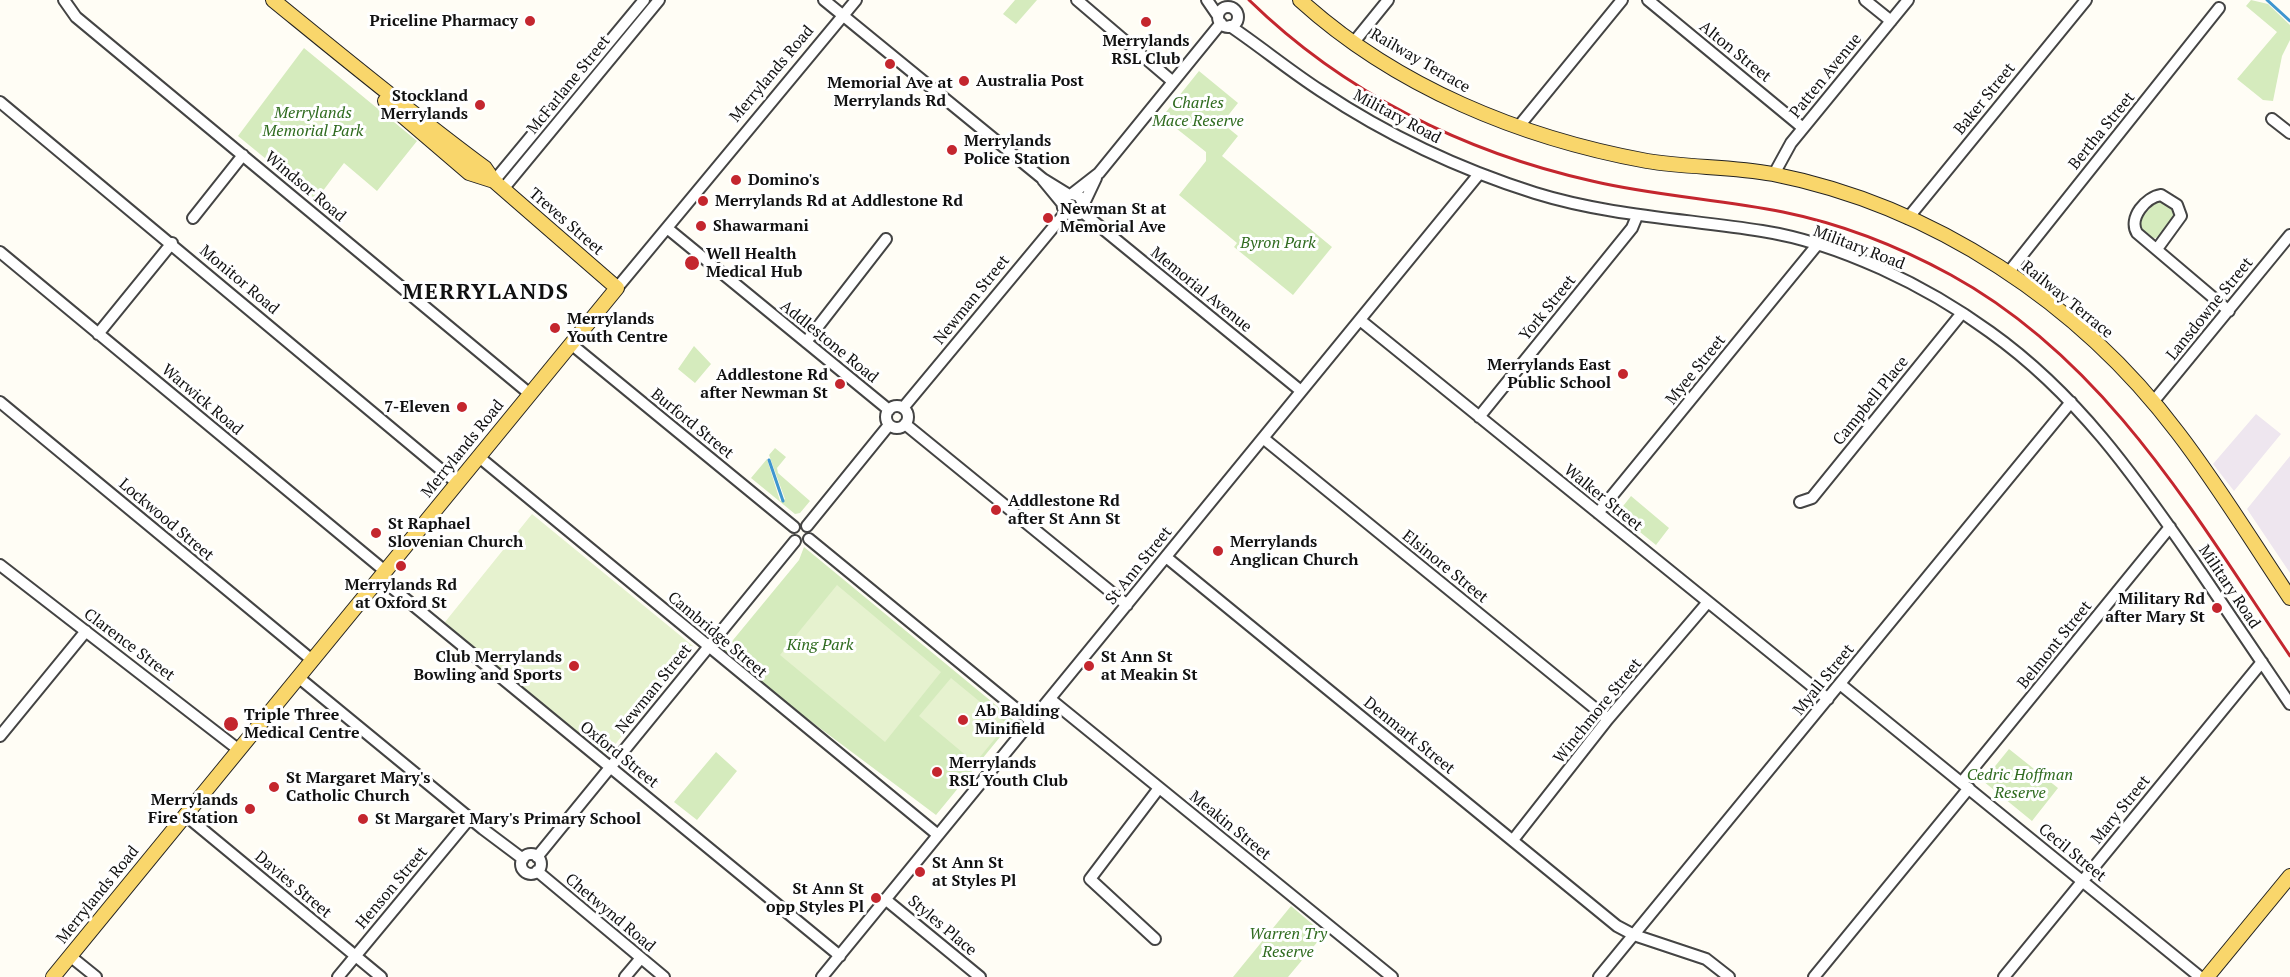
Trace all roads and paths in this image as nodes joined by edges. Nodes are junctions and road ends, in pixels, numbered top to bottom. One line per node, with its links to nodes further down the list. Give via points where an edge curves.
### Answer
1 (64, 0): 31 (street, Windsor Road, via 76,17)
2 (273, 0): 35 (main road, Treves Street, via 371,82 485,168)
3 (644, 0): 35 (street, McFarlane Street)
4 (659, 0): 35 (street, McFarlane Street)
5 (824, 0): 19 (street)
6 (856, 0): 19 (street, Merrylands Road)
7 (1077, 0): 25 (street)
8 (1207, 0): 22 (street, Military Road)
9 (1218, 0): 17 (street)
10 (1300, 0): 23 (main road, Railway Terrace)
11 (1388, 0): 23 (street)
12 (1622, 0): 28 (street)
13 (1648, 0): 29 (street, Alton Street)
14 (1865, 0): 21 (street)
15 (1908, 0): 21 (street, Patten Avenue)
16 (2086, 0): 40 (street, Baker Street)
17 (1231, 7): 20 (street, Military Road); 22 (street, via 1221,9)
18 (2219, 8): 48 (street, Bertha Street)
19 (843, 16): 36 (street); 41 (street, Merrylands Road)
20 (1238, 17): 22 (street); 24 (street, Military Road)
21 (1891, 21): 29 (street, Patten Avenue)
22 (1223, 22): 24 (street, Military Road); 25 (street, Newman Street)
23 (1354, 42): 28 (main road, Railway Terrace, via 1403,75 1460,105)
24 (1266, 49): 33 (street, Military Road, via 1305,81 1356,114)
25 (1172, 81): 32 (street, Newman Street)
26 (0, 102): 44 (street, Monitor Road)
27 (2272, 119): 30 (street)
28 (1519, 126): 34 (main road, Railway Terrace, via 1651,162)
29 (1803, 128): 34 (street, Patten Avenue)
30 (2290, 133)
31 (243, 155): 39 (street); 57 (street, Windsor Road)
32 (1099, 173): 36 (street, Newman Street); 37 (street, Newman Street)
33 (1479, 174): 38 (street, Military Road, via 1546,196); 52 (street, St Ann Street)
34 (1774, 174): 40 (main road, Railway Terrace, via 1839,192)
35 (498, 185): 49 (main road, Treves Street)
36 (1067, 201): 37 (street, Memorial Avenue, via 1079,196); 37 (street, via 1076,215); 61 (street, Newman Street)
37 (1082, 208): 56 (street, Memorial Avenue)
38 (1637, 216): 45 (street, Military Road, via 1765,231); 63 (street, York Street, via 1632,228)
39 (193, 218)
40 (1908, 218): 48 (main road, Railway Terrace)
41 (667, 228): 49 (street, Merrylands Road); 54 (street, Addlestone Road)
42 (2290, 235): 50 (street, Lansdowne Street)
43 (886, 238): 54 (street)
44 (172, 243): 53 (street); 68 (street, Monitor Road)
45 (1817, 245): 51 (street, Military Road, via 1900,279); 70 (street, Myee Street)
46 (2157, 249): 46 (street, via 2137,232 2133,222 2150,199 2161,195 2177,206 2181,216); 50 (street)
47 (0, 252): 53 (street, Warwick Road)
48 (2008, 273): 60 (main road, Railway Terrace, via 2087,334)
49 (617, 288): 55 (main road, Merrylands Road)
50 (2229, 311): 60 (street, Lansdowne Street)
51 (1962, 313): 59 (street, Military Road, via 2016,351); 69 (street, Campbell Place, via 1812,498)
52 (1360, 320): 56 (street, St Ann Street); 63 (street, Walker Street)
53 (98, 334): 78 (street, Warwick Road)
54 (806, 342): 62 (street, Addlestone Road)
55 (571, 344): 57 (main road, Merrylands Road); 72 (street, Burford Street)
56 (1301, 391): 66 (street, St Ann Street)
57 (530, 394): 67 (main road, Merrylands Road)
58 (0, 402): 84 (street, Lockwood Street)
59 (2072, 402): 73 (street, Military Road, via 2117,453); 87 (street, Myall Street)
60 (2153, 402): 79 (main road, Railway Terrace)
61 (903, 408): 62 (street, via 894,406); 64 (street, via 908,414)
62 (889, 410): 65 (street, via 886,419)
63 (1479, 417): 70 (street, Walker Street)
64 (905, 424): 65 (street, via 896,428); 81 (street)
65 (890, 425): 71 (street)
66 (1263, 438): 76 (street, St Ann Street); 91 (street, Elsinore Street)
67 (479, 457): 68 (main road, Merrylands Road); 83 (street, Cambridge Street)
68 (457, 483): 78 (main road, Merrylands Road)
69 (1800, 502)
70 (1598, 513): 80 (street, Walker Street)
71 (807, 526): 72 (street); 74 (street)
72 (794, 527): 75 (street)
73 (2170, 527): 85 (street, Military Road); 96 (street, Belmont Street)
74 (809, 539): 75 (street); 92 (street)
75 (795, 541): 83 (street, Newman Street)
76 (1166, 557): 81 (street, St Ann Street); 101 (street, Denmark Street)
77 (0, 565): 82 (street, Clarence Street)
78 (382, 575): 84 (main road, Merrylands Road); 95 (street, Oxford Street)
79 (2290, 598)
80 (1708, 602): 89 (street, Walker Street); 91 (street, Winchmore Street)
81 (1127, 605): 88 (street, St Ann Street)
82 (86, 631): 93 (street); 94 (street, Clarence Street)
83 (708, 646): 95 (street, Newman Street); 100 (street, Cambridge Street)
84 (312, 660): 86 (main road, Merrylands Road)
85 (2262, 662): 90 (street, Military Road); 106 (street, Mary Street)
86 (298, 677): 94 (main road, Merrylands Road); 99 (street)
87 (1840, 684): 89 (street, Myall Street); 96 (street, Cecil Street)
88 (1050, 699): 92 (street, St Ann Street); 97 (street, Meakin Street)
89 (1828, 699): 108 (street, Myall Street)
90 (2290, 704)
91 (1608, 719): 101 (street, Winchmore Street)
92 (1031, 721): 100 (street, St Ann Street)
93 (0, 736)
94 (239, 750): 98 (main road, Merrylands Road)
95 (611, 767): 102 (street, Newman Street); 112 (street, Oxford Street)
96 (1966, 785): 106 (street, Cecil Street); 125 (street, Belmont Street)
97 (1159, 788): 109 (street, via 1090,879); 122 (street, Meakin Street)
98 (185, 815): 110 (main road, Merrylands Road); 111 (street, Davies Street)
99 (470, 818): 103 (street); 111 (street, Henson Street)
100 (938, 835): 107 (street, St Ann Street)
101 (1513, 840): 108 (street, Denmark Street, via 1617,926)
102 (537, 857): 103 (street); 104 (street)
103 (523, 859): 104 (street, via 523,870 528,874)
104 (537, 872): 113 (street, Chetwynd Road)
105 (2290, 876): 128 (main road)
106 (2082, 881): 126 (street, Mary Street); 127 (street, Cecil Street)
107 (885, 899): 112 (street, St Ann Street); 121 (street, Styles Place)
108 (1634, 935): 123 (street, Myall Street); 124 (street, Denmark Street, via 1706,959)
109 (1155, 939)
110 (70, 956): 114 (main road, Merrylands Road); 115 (street)
111 (356, 956): 116 (street, Henson Street); 117 (street, Davies Street)
112 (840, 956): 120 (street, St Ann Street)
113 (641, 958): 118 (street); 119 (street, Chetwynd Road)
114 (53, 977)
115 (96, 977)
116 (338, 977)
117 (381, 977)
118 (625, 977)
119 (664, 977)
120 (822, 977)
121 (980, 977)
122 (1392, 977)
123 (1599, 977)
124 (1729, 977)
125 (1814, 977)
126 (2004, 977)
127 (2200, 977)
128 (2207, 977)

